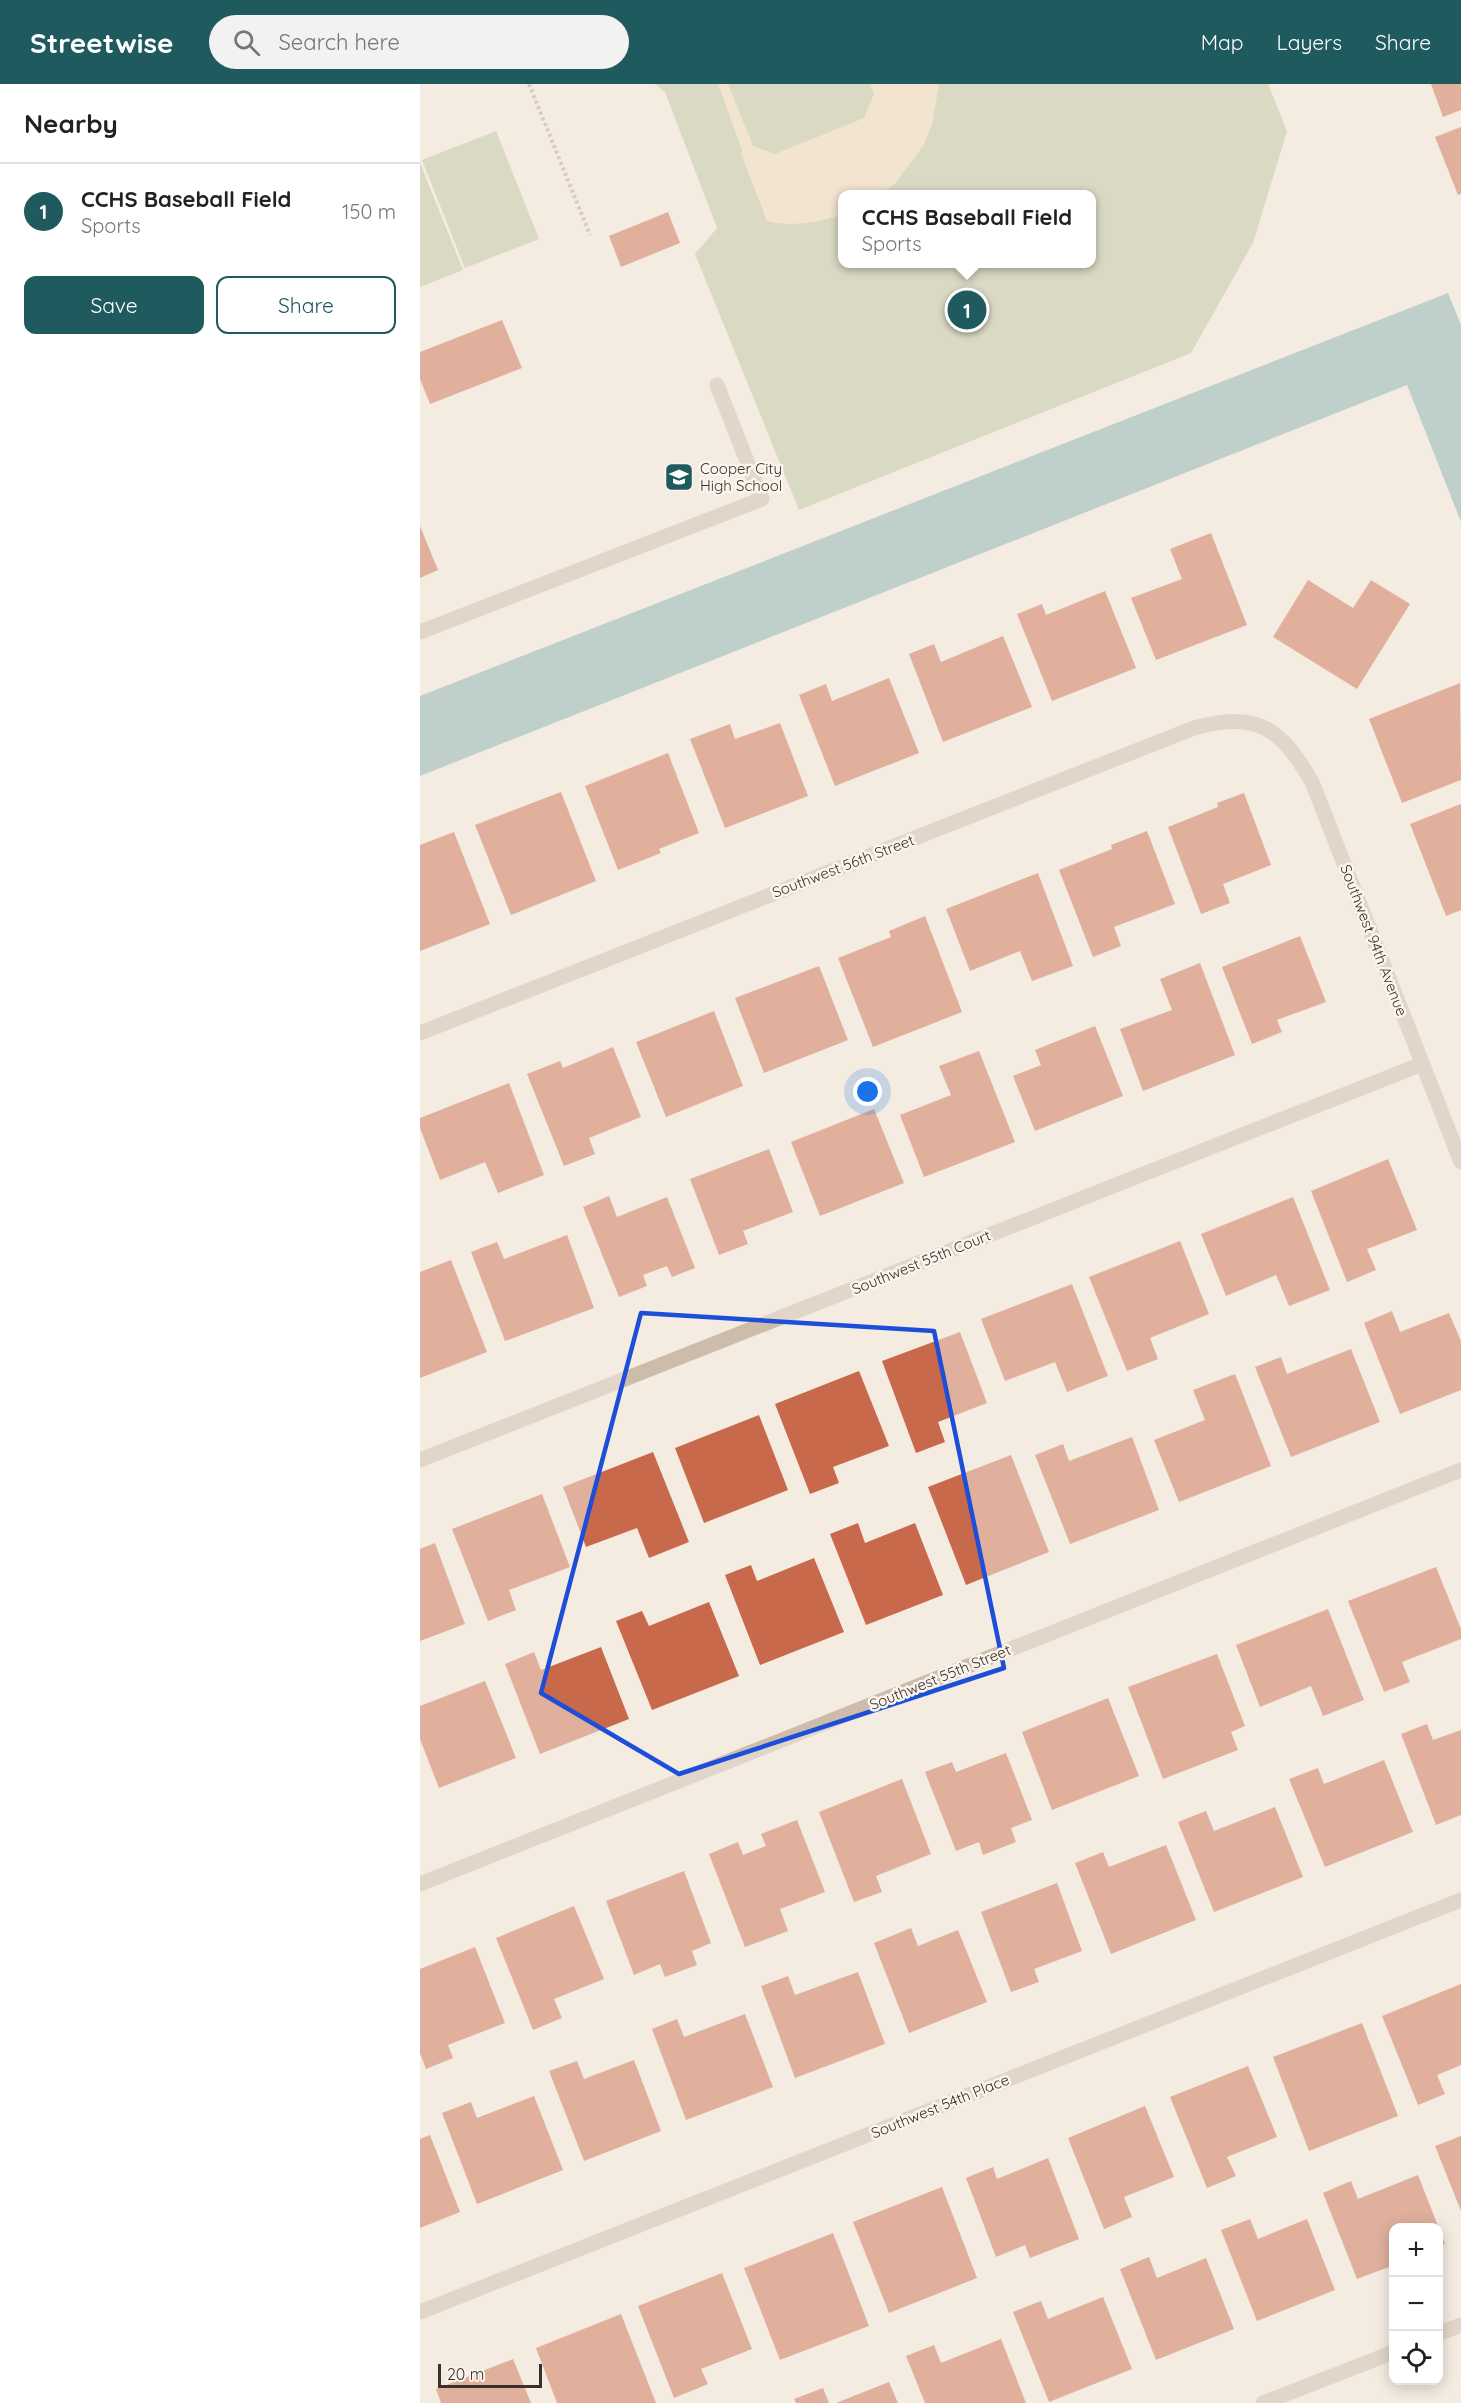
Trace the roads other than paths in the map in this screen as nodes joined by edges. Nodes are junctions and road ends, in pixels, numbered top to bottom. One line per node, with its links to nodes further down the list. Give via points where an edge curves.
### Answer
1 (717, 385): 2 (street, via 762,498)
2 (420, 632)
3 (1270, 729): 4 (street, Southwest 56th Street, via 1234,720 1194,728); 5 (street, Southwest 94th Avenue, via 1300,761 1312,782)
4 (420, 1033)
5 (1422, 1064): 6 (street, Southwest 94th Avenue); 7 (street, Southwest 55th Court)
6 (1461, 1162)
7 (420, 1460)
8 (1461, 1470): 9 (street, Southwest 55th Street)
9 (420, 1884)
10 (1461, 1900): 11 (street, Southwest 54th Place)
11 (420, 2312)
12 (1461, 2325): 13 (street)
13 (1443, 2332)
14 (1389, 2354): 15 (street)
15 (1263, 2403)

